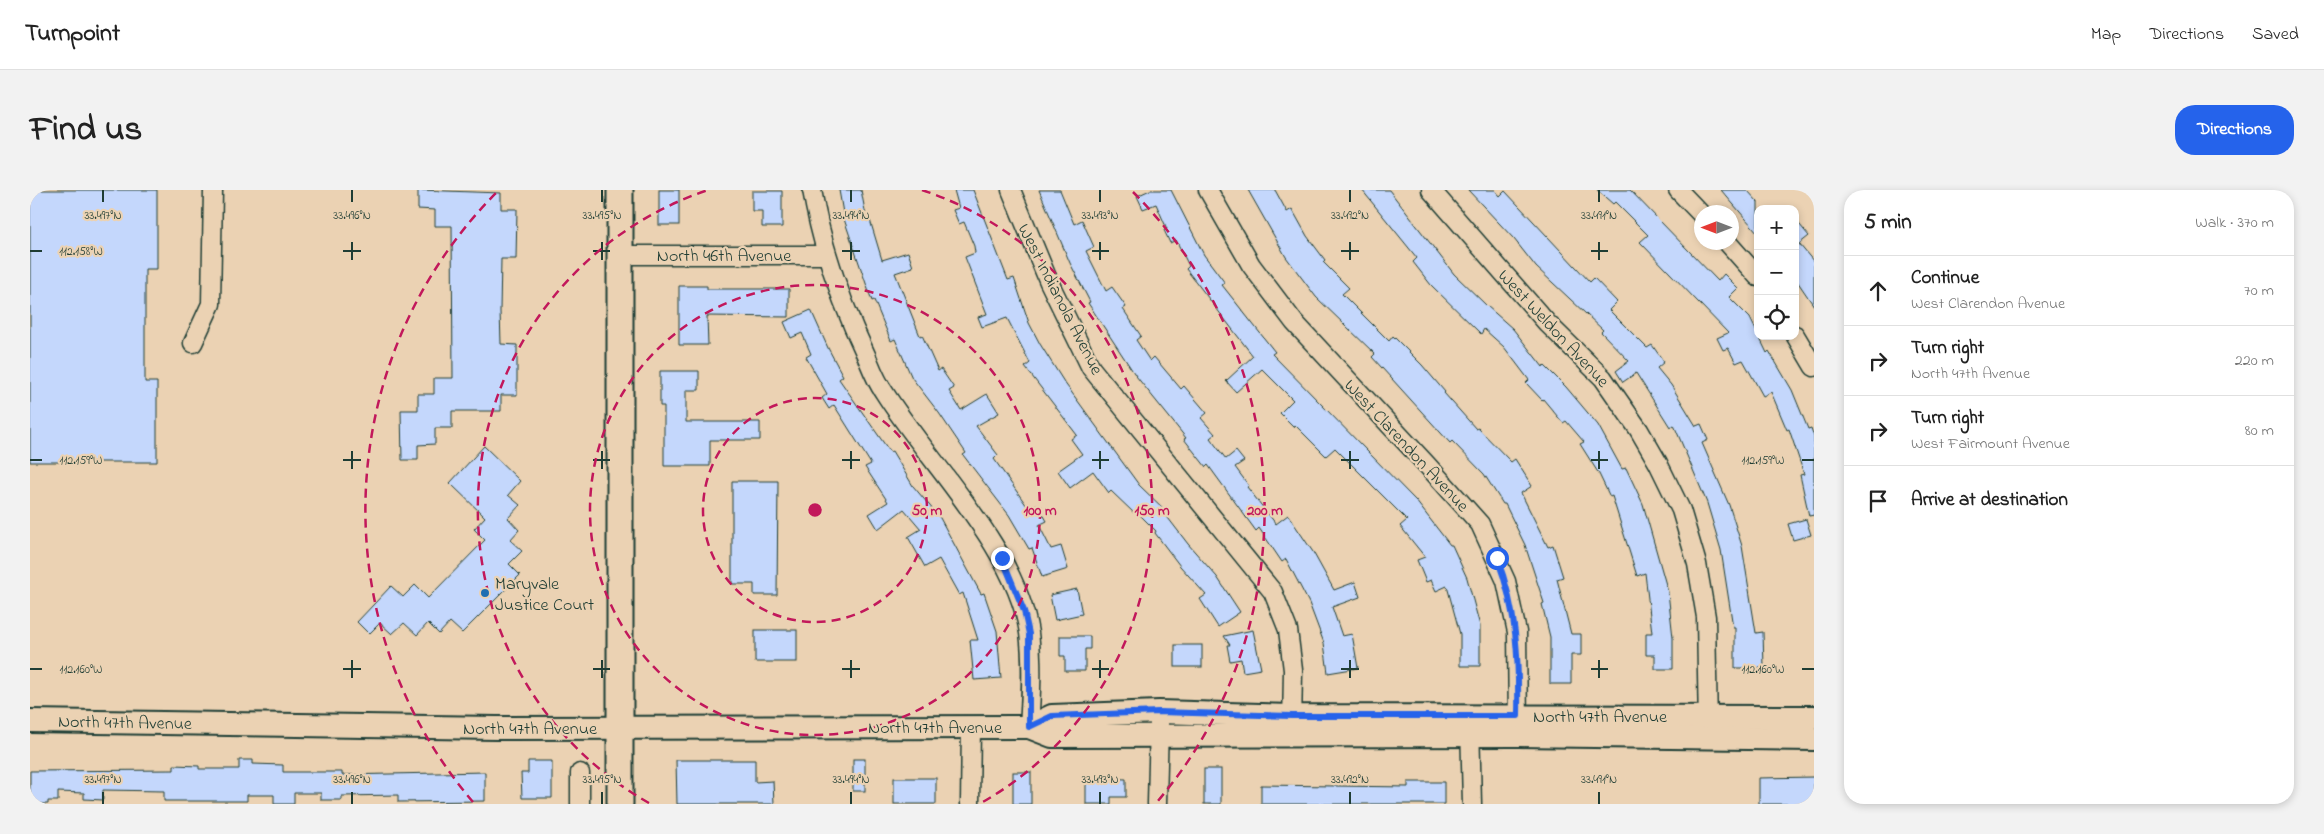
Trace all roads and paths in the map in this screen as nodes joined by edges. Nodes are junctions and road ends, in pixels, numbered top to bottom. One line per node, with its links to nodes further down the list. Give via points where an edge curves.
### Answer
1 (213, 190): 14 (street, via 211,304)
2 (620, 190): 10 (main road)
3 (812, 190): 11 (street)
4 (1011, 190): 22 (street, West Indianola Avenue, via 1048,282 1091,368 1273,592 1288,630 1293,670)
5 (1208, 190): 23 (street, West Clarendon Avenue, via 1251,265 1294,322 1480,524 1506,581 1512,605 1517,632)
6 (1431, 190): 17 (street, West Weldon Avenue, via 1547,323 1603,378 1658,463 1681,510 1697,564 1706,616)
7 (1678, 190): 8 (street)
8 (1694, 207)
9 (1734, 250): 12 (street)
10 (620, 255): 11 (street, North 46th Avenue); 25 (main road)
11 (827, 255): 24 (street, via 841,299 883,391 1002,558 1024,611 1029,634)
12 (1754, 272)
13 (1798, 340): 15 (street)
14 (193, 343)
15 (1814, 367)
16 (1159, 712): 22 (street, North 47th Avenue); 24 (street, North 47th Avenue, via 1052,716); 26 (street)
17 (1708, 716): 18 (street, North 47th Avenue); 23 (street, North 47th Avenue); 27 (street, West Weldon Avenue)
18 (1814, 717)
19 (30, 721): 25 (street, North 47th Avenue)
20 (1470, 725): 22 (street, North 47th Avenue); 23 (street, North 47th Avenue); 34 (street)
21 (971, 726): 24 (street, North 47th Avenue); 25 (street, North 47th Avenue); 32 (street)
22 (1292, 726): 26 (street, North 47th Avenue)
23 (1518, 726): 27 (street, North 47th Avenue)
24 (1029, 727): 26 (street, North 47th Avenue, via 1052,736)
25 (620, 728): 31 (main road)
26 (1158, 735): 33 (street)
27 (1709, 738): 28 (street, North 47th Avenue)
28 (1814, 739)
29 (580, 773): 30 (street)
30 (580, 804)
31 (620, 804)
32 (970, 804)
33 (1157, 804)
34 (1472, 804)

